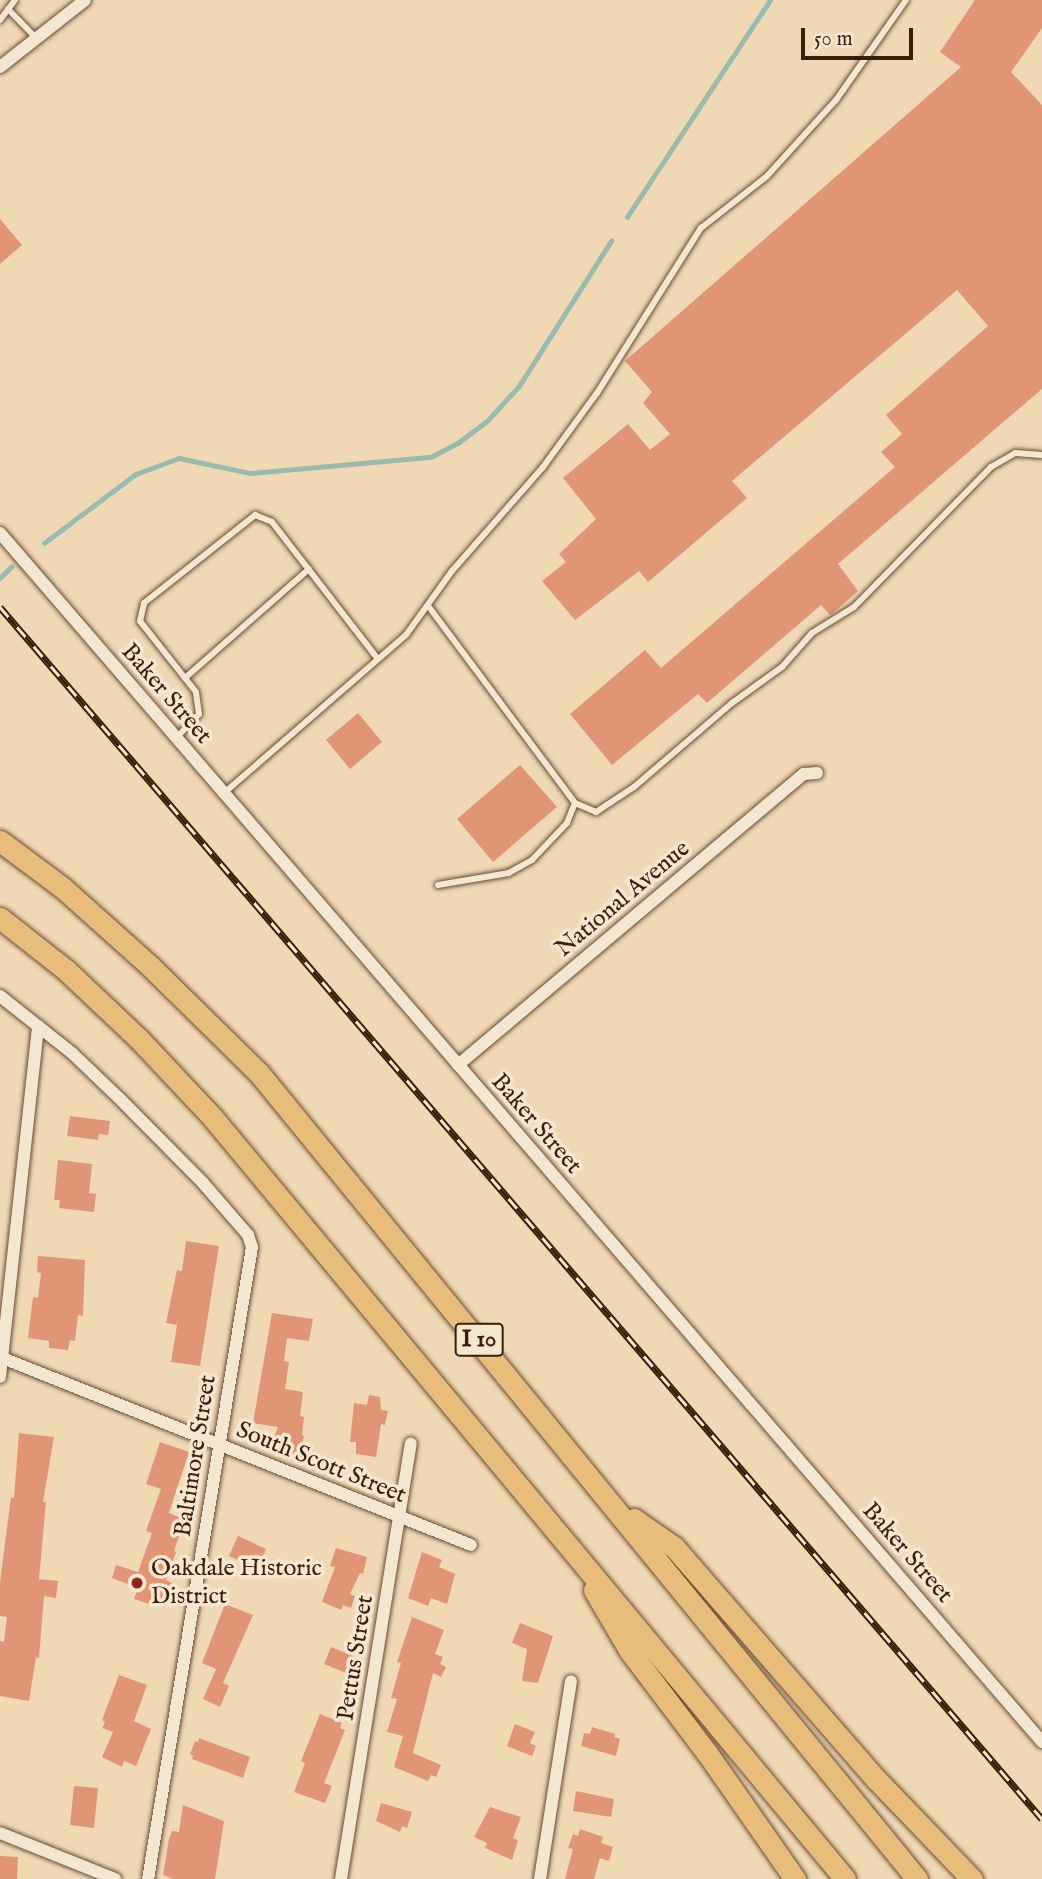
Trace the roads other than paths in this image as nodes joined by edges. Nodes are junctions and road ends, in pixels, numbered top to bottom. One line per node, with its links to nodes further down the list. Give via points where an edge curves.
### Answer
1 (15, 0): 4 (lane)
2 (85, 0): 6 (street)
3 (906, 0): 11 (lane, via 836,100 766,176 701,228 597,393 543,467 452,571)
4 (8, 9): 5 (lane); 6 (lane)
5 (0, 20)
6 (36, 39): 7 (street)
7 (0, 68)
8 (1042, 455): 17 (lane, via 1015,453 991,467 854,607 812,633 782,667 732,703 634,787 596,812)
9 (0, 533): 14 (street, Baker Street)
10 (309, 569): 12 (lane); 13 (lane); 13 (lane, via 272,522 255,515 144,603 140,621)
11 (429, 607): 12 (lane); 17 (lane)
12 (378, 659): 16 (lane)
13 (184, 678): 14 (lane, via 196,692 199,714)
14 (176, 738): 16 (street, Baker Street)
15 (817, 773): 23 (street, National Avenue, via 804,774)
16 (224, 793): 23 (street, Baker Street)
17 (575, 803): 19 (lane, via 567,823 532,860 509,873)
18 (0, 841): 28 (highway, I 10, via 72,896 258,1072)
19 (438, 885)
20 (0, 918): 30 (highway, I 10, via 75,979 214,1118)
21 (0, 996): 22 (street)
22 (38, 1026): 24 (street); 27 (street, Baltimore Street, via 120,1098 248,1235 252,1247)
23 (458, 1065): 33 (street, Baker Street)
24 (1, 1358): 25 (street); 27 (street, South Scott Street)
25 (0, 1377)
26 (411, 1444): 29 (street, Pettus Street)
27 (218, 1445): 29 (street, South Scott Street); 36 (street, Baltimore Street)
28 (610, 1502): 41 (highway, I 10); 42 (highway, via 674,1547 876,1779)
29 (400, 1518): 31 (street, South Scott Street); 37 (street, Pettus Street)
30 (564, 1537): 39 (highway, via 629,1650); 40 (highway, I 10)
31 (471, 1545)
32 (571, 1681): 38 (street)
33 (1042, 1742)
34 (0, 1833): 35 (street)
35 (115, 1879)
36 (148, 1879)
37 (341, 1879)
38 (540, 1879)
39 (795, 1879)
40 (845, 1879)
41 (917, 1879)
42 (972, 1879)

